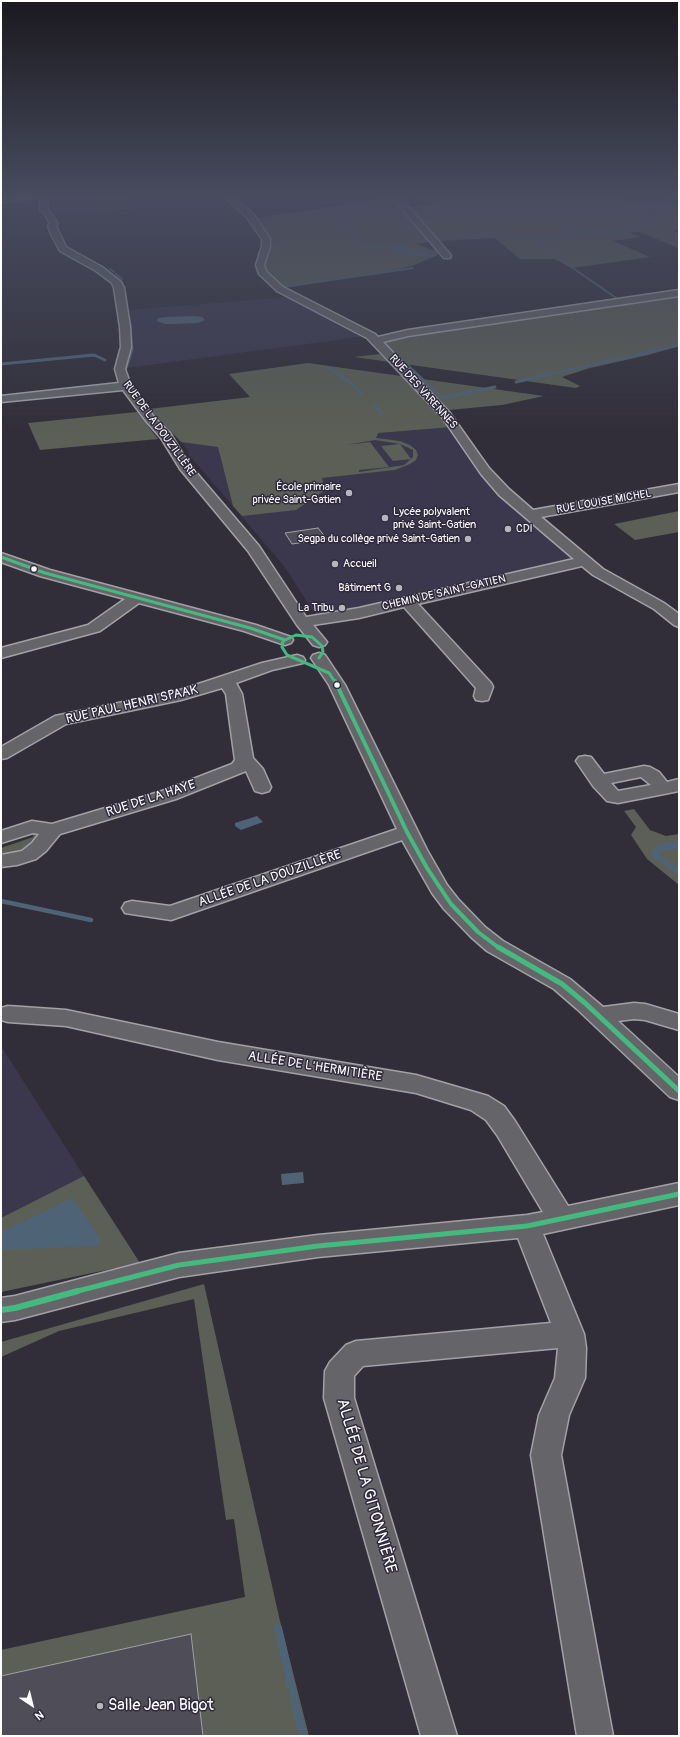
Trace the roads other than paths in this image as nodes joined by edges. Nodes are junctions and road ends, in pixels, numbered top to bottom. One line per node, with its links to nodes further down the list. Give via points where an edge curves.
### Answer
1 (108, 276): 5 (street, RUE DE LA DOUZILLÈRE, via 119,288 126,347 120,369)
2 (266, 276): 4 (street, RUE DES VARENNES, via 280,288 355,326)
3 (679, 293): 4 (street, via 408,333)
4 (376, 341): 8 (street, RUE DES VARENNES, via 446,415 495,484)
5 (126, 386): 6 (street); 16 (street, RUE DE LA DOUZILLÈRE, via 166,436 184,466 254,549)
6 (1, 399)
7 (679, 488): 8 (street, RUE LOUISE MICHEL)
8 (529, 515): 10 (street, RUE DES VARENNES)
9 (1, 557): 11 (street, via 45,573)
10 (585, 561): 12 (street, CHEMIN DE SAINT-GATIEN); 14 (street, RUE DES VARENNES, via 611,580)
11 (137, 597): 17 (street, via 94,628); 18 (street, via 250,628)
12 (407, 601): 16 (street, CHEMIN DE SAINT-GATIEN); 21 (street, via 485,687)
13 (679, 602): 14 (street)
14 (659, 606): 15 (street, RUE DES VARENNES)
15 (679, 622)
16 (302, 628): 18 (street, CHEMIN DE SAINT-GATIEN, via 292,636); 19 (street, via 312,637)
17 (1, 653)
18 (292, 653): 19 (street); 20 (street, RUE PAUL HENRI SPAAK, via 268,666)
19 (322, 657): 28 (street)
20 (226, 681): 22 (street, RUE PAUL HENRI SPAAK, via 181,695 61,720); 23 (street, via 234,694)
21 (482, 696)
22 (1, 754)
23 (244, 760): 26 (street, via 254,769); 27 (street, RUE DE LA HAYE, via 239,768 199,784)
24 (585, 761): 25 (street, via 614,797)
25 (671, 786)
26 (262, 787)
27 (53, 830): 29 (street, RUE DE LA HAYE, via 32,827); 30 (street, via 29,855)
28 (407, 832): 31 (street, ALLÉE DE LA DOUZILLÈRE, via 171,914); 33 (street, via 439,888 478,932 509,955 562,984)
29 (1, 837)
30 (1, 861)
31 (132, 908)
32 (8, 1014): 37 (street, ALLÉE DE L'HERMITIÈRE, via 66,1018 218,1052 416,1084 478,1103 495,1113 506,1128)
33 (600, 1016): 34 (street, via 634,1011); 35 (street)
34 (679, 1022)
35 (679, 1091)
36 (679, 1194): 37 (street)
37 (561, 1218): 38 (street)
38 (527, 1226): 39 (street, via 318,1246 179,1265); 40 (street)
39 (1, 1310)
40 (570, 1334): 41 (street, ALLÉE DE LA GITONNIÈRE, via 356,1354 340,1371 339,1398); 42 (street, via 570,1378 554,1415 546,1455)
41 (439, 1736)
42 (595, 1736)

